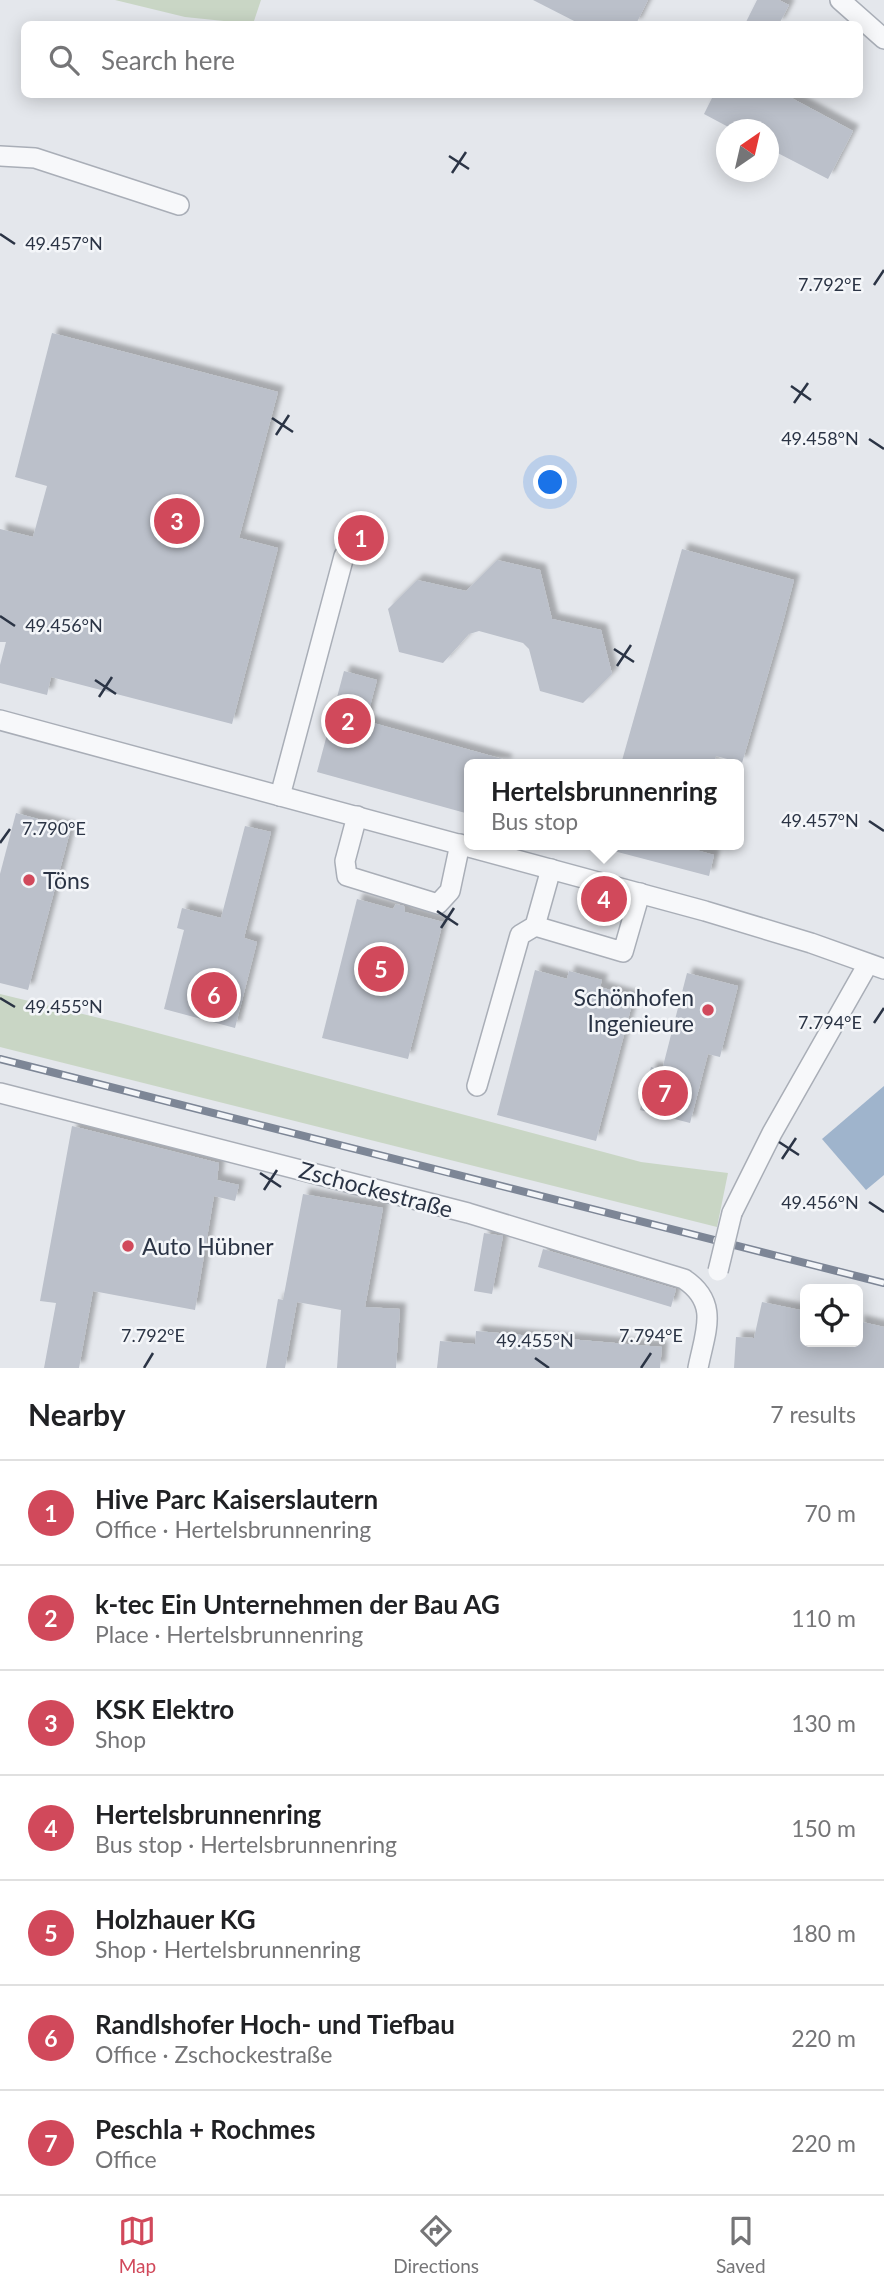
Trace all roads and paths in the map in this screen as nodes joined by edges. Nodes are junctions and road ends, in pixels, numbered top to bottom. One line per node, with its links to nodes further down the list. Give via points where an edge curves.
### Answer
1 (840, 0): 2 (street)
2 (884, 39)
3 (0, 156): 4 (street, via 35,158)
4 (179, 205)
5 (344, 556): 7 (street)
6 (0, 720): 7 (street)
7 (280, 796): 8 (street)
8 (357, 816): 9 (street); 9 (street, via 345,861 347,876 438,904 450,891)
9 (460, 844): 10 (street)
10 (464, 845)
11 (482, 850): 12 (street)
12 (551, 869): 13 (street); 14 (street)
13 (640, 893): 14 (street, via 623,953); 15 (street)
14 (535, 926): 16 (street, via 520,935)
15 (878, 963): 18 (street, bridge, via 772,1133 733,1213 713,1284)
16 (477, 1086)
17 (0, 1093): 18 (street, Zschockestraße, via 468,1213 684,1279)
18 (703, 1295): 19 (street, via 707,1312)
19 (698, 1368)

